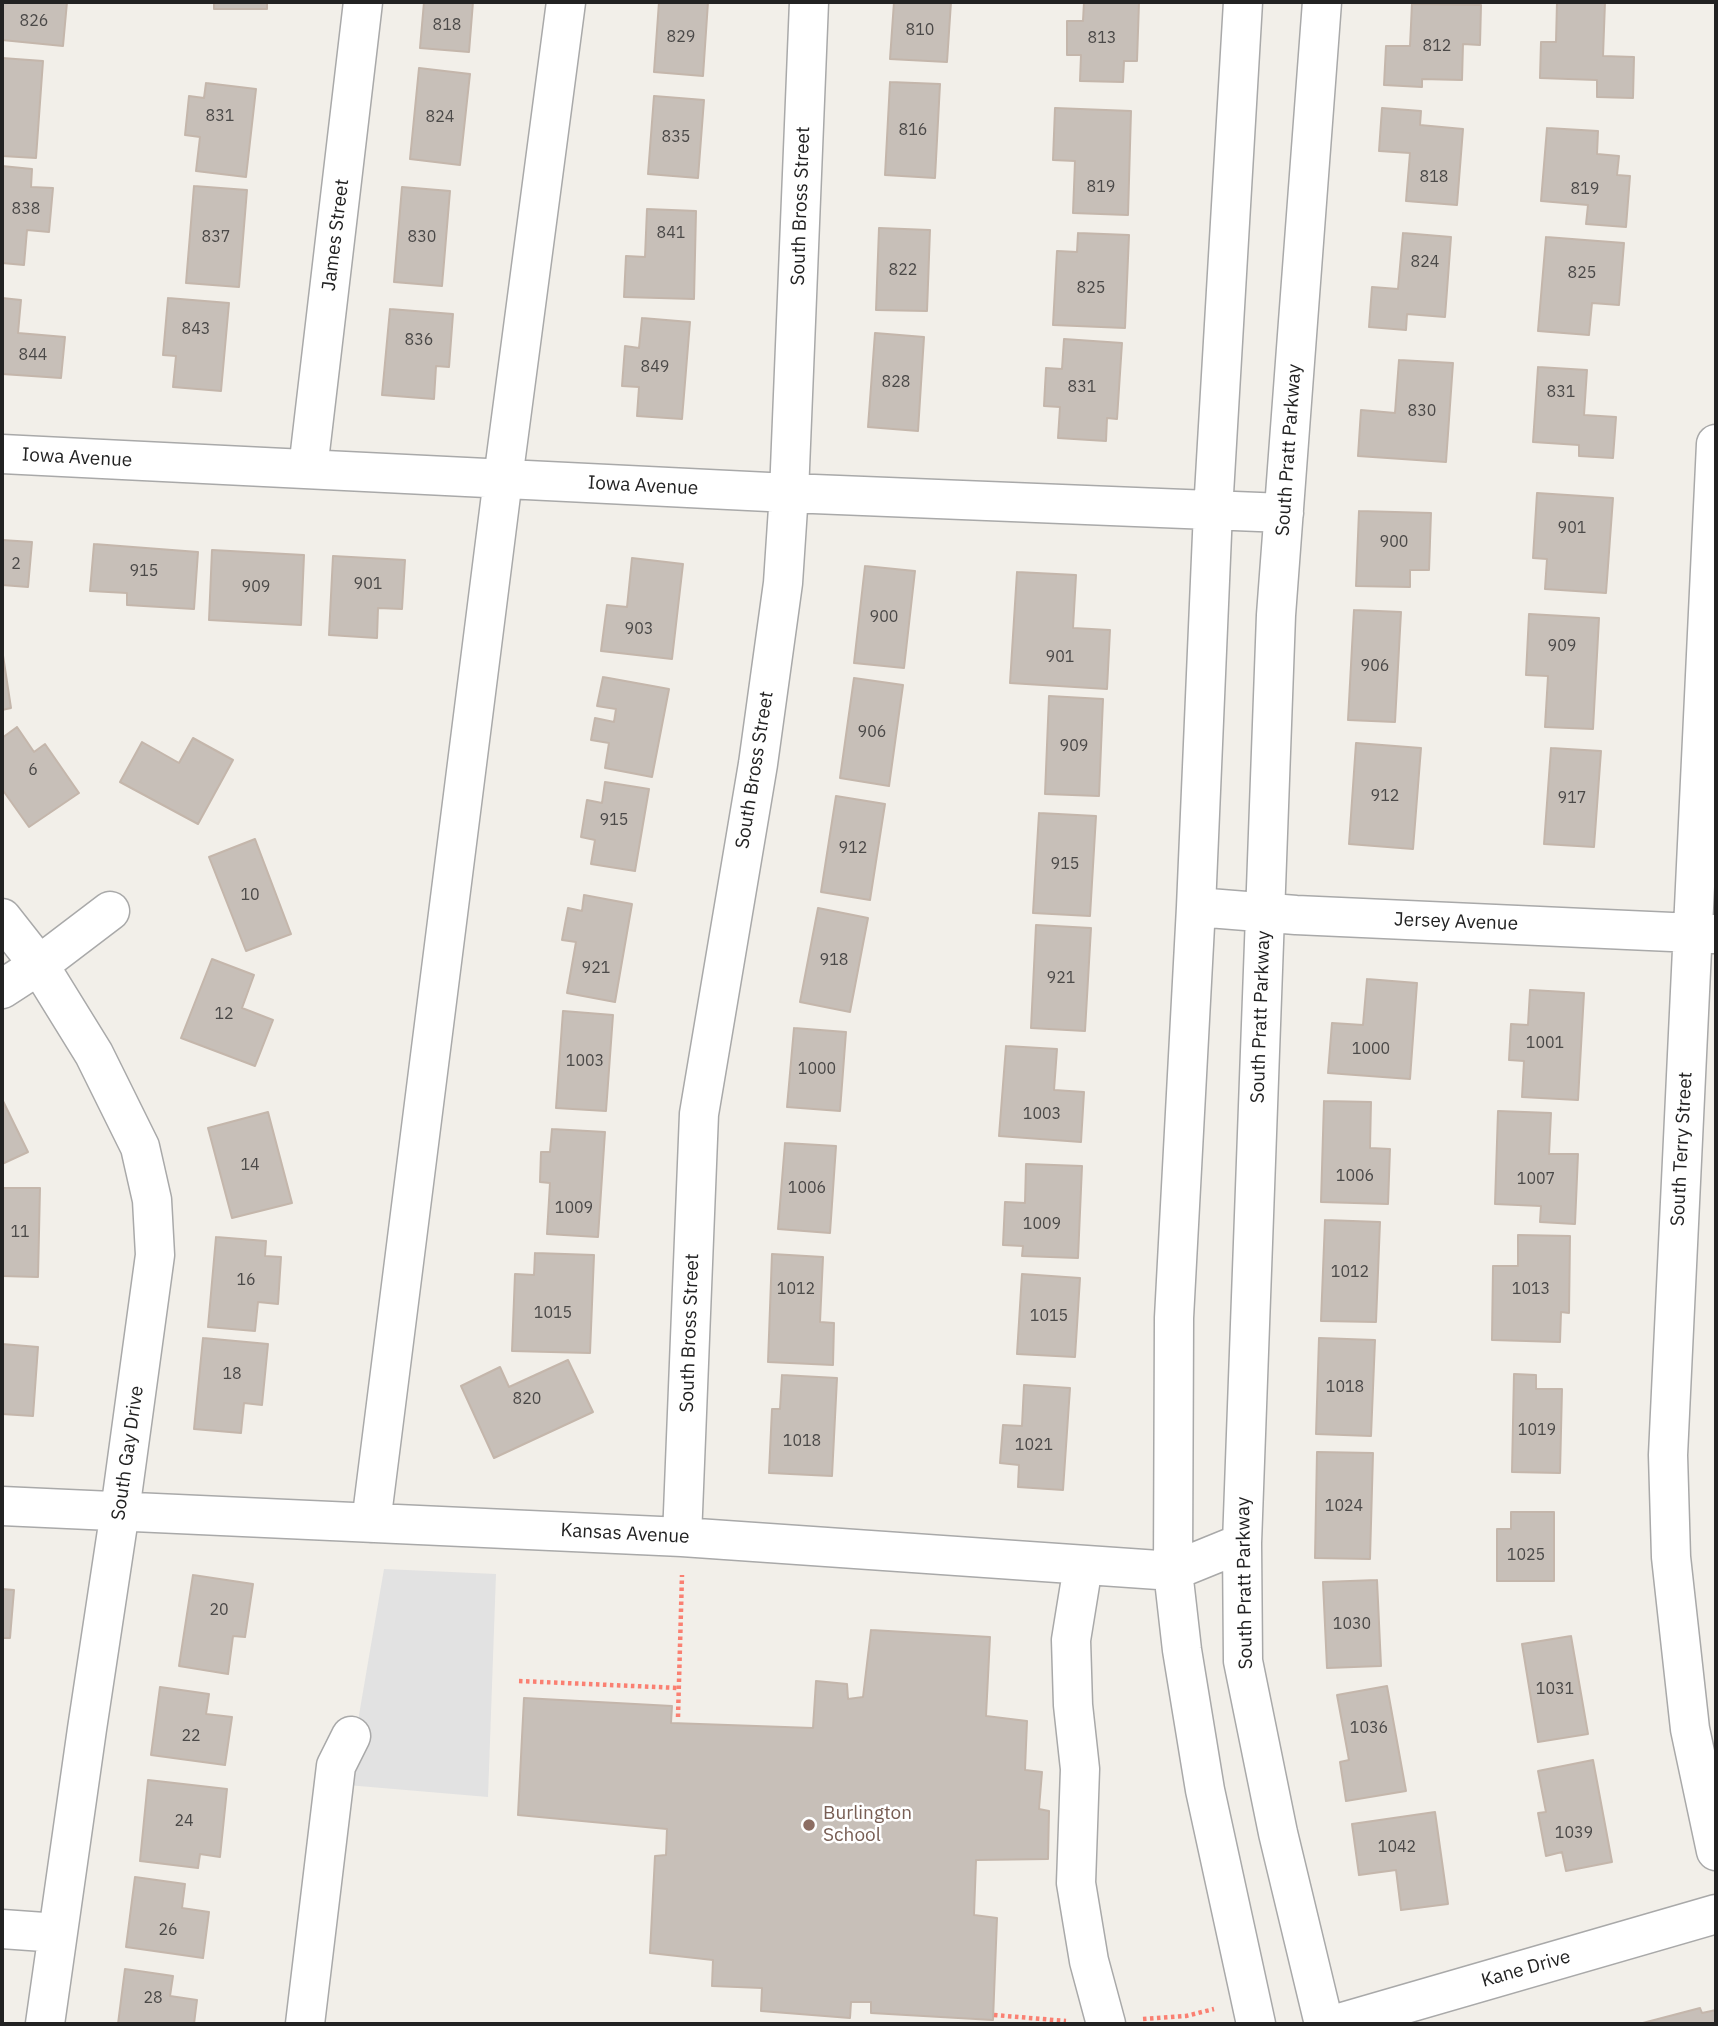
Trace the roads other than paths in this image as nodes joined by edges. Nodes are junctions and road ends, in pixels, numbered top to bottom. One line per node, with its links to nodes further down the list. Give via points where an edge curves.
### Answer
1 (363, 2): 8 (street, James Street)
2 (566, 2): 9 (street)
3 (809, 2): 10 (street, South Bross Street)
4 (1243, 2): 11 (street)
5 (1322, 2): 12 (street, South Pratt Parkway)
6 (1716, 444): 17 (street, South Terry Street)
7 (2, 454): 8 (street, Iowa Avenue)
8 (308, 469): 9 (street, Iowa Avenue)
9 (503, 479): 10 (street, Iowa Avenue); 22 (street)
10 (789, 493): 11 (street, Iowa Avenue); 23 (street, South Bross Street, via 783,583 758,764 699,1114)
11 (1213, 511): 12 (street, Iowa Avenue); 13 (street)
12 (1284, 513): 15 (street, South Pratt Parkway)
13 (1196, 907): 15 (street, Jersey Avenue); 26 (street, via 1174,1318)
14 (110, 911): 18 (street)
15 (1265, 913): 17 (street, Jersey Avenue); 24 (street, South Pratt Parkway)
16 (2, 918): 18 (street, South Gay Drive)
17 (1704, 933): 28 (street, South Terry Street, via 1668,1455 1671,1557 1690,1729)
18 (39, 965): 19 (street); 21 (street, South Gay Drive, via 94,1054 140,1147 152,1200 155,1255)
19 (2, 989)
20 (2, 1506): 21 (street, Kansas Avenue)
21 (120, 1511): 22 (street, Kansas Avenue); 31 (street, South Gay Drive)
22 (371, 1523): 23 (street, Kansas Avenue)
23 (682, 1537): 25 (street, Kansas Avenue)
24 (1242, 1542): 26 (street, Kansas Avenue); 36 (street, South Pratt Parkway, via 1244,1661 1278,1833)
25 (1083, 1566): 26 (street, Kansas Avenue); 32 (street, via 1071,1640 1080,1769 1076,1883 1088,1961)
26 (1173, 1572): 35 (street, via 1205,1790)
27 (351, 1736): 34 (street, via 335,1766)
28 (1716, 1851)
29 (1716, 1914): 37 (street, Kane Drive)
30 (2, 1929): 31 (street)
31 (58, 1933): 33 (street, South Gay Drive)
32 (1123, 2022)
33 (45, 2024)
34 (305, 2024)
35 (1256, 2024)
36 (1324, 2024)
37 (1336, 2024)

